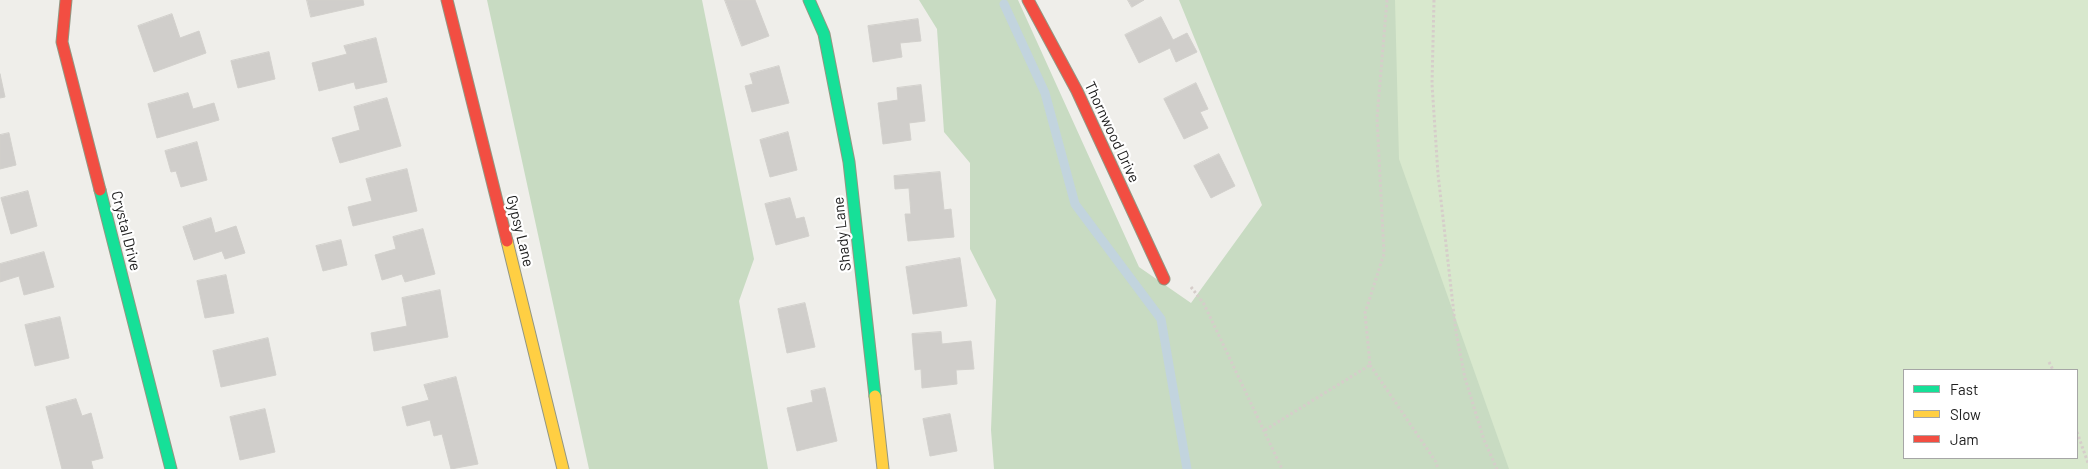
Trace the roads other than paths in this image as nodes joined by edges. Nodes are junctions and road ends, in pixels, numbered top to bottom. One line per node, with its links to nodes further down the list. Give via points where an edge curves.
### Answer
1 (66, 0): 6 (street, Crystal Drive, via 62,42)
2 (447, 0): 7 (street, Gypsy Lane)
3 (809, 0): 8 (street, Shady Lane, via 824,34 849,162)
4 (1028, 0): 5 (street, Thornwood Drive, via 1077,91)
5 (1164, 279)
6 (171, 469)
7 (563, 469)
8 (883, 469)

